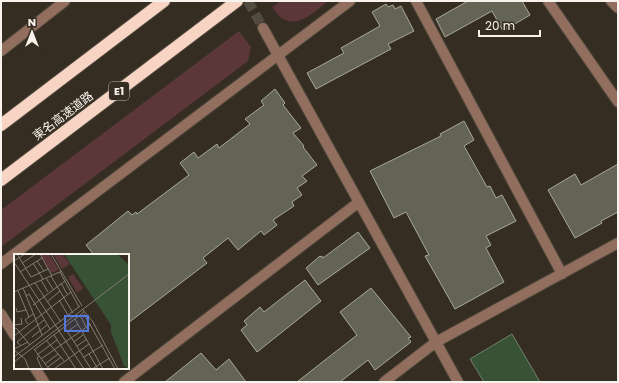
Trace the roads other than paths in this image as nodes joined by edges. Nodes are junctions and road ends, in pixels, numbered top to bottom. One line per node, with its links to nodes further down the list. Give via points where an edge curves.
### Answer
1 (65, 1): 10 (street)
2 (164, 1): 13 (highway)
3 (237, 1): 14 (highway, 東名高速道路 / E1)
4 (350, 1): 11 (street)
5 (416, 1): 20 (street)
6 (548, 1): 12 (street)
7 (611, 1): 8 (street)
8 (618, 8)
9 (263, 28): 11 (street)
10 (1, 51)
11 (278, 55): 15 (street); 18 (street)
12 (618, 102)
13 (1, 125)
14 (1, 180)
15 (359, 202): 23 (street); 26 (street)
16 (618, 243): 20 (street)
17 (14, 254): 19 (street)
18 (14, 254)
19 (1, 264)
20 (562, 274): 23 (street)
21 (1, 314): 22 (street)
22 (14, 334)
23 (436, 342): 27 (street); 28 (street)
24 (36, 369): 25 (street)
25 (44, 382)
26 (124, 382)
27 (384, 382)
28 (458, 382)

